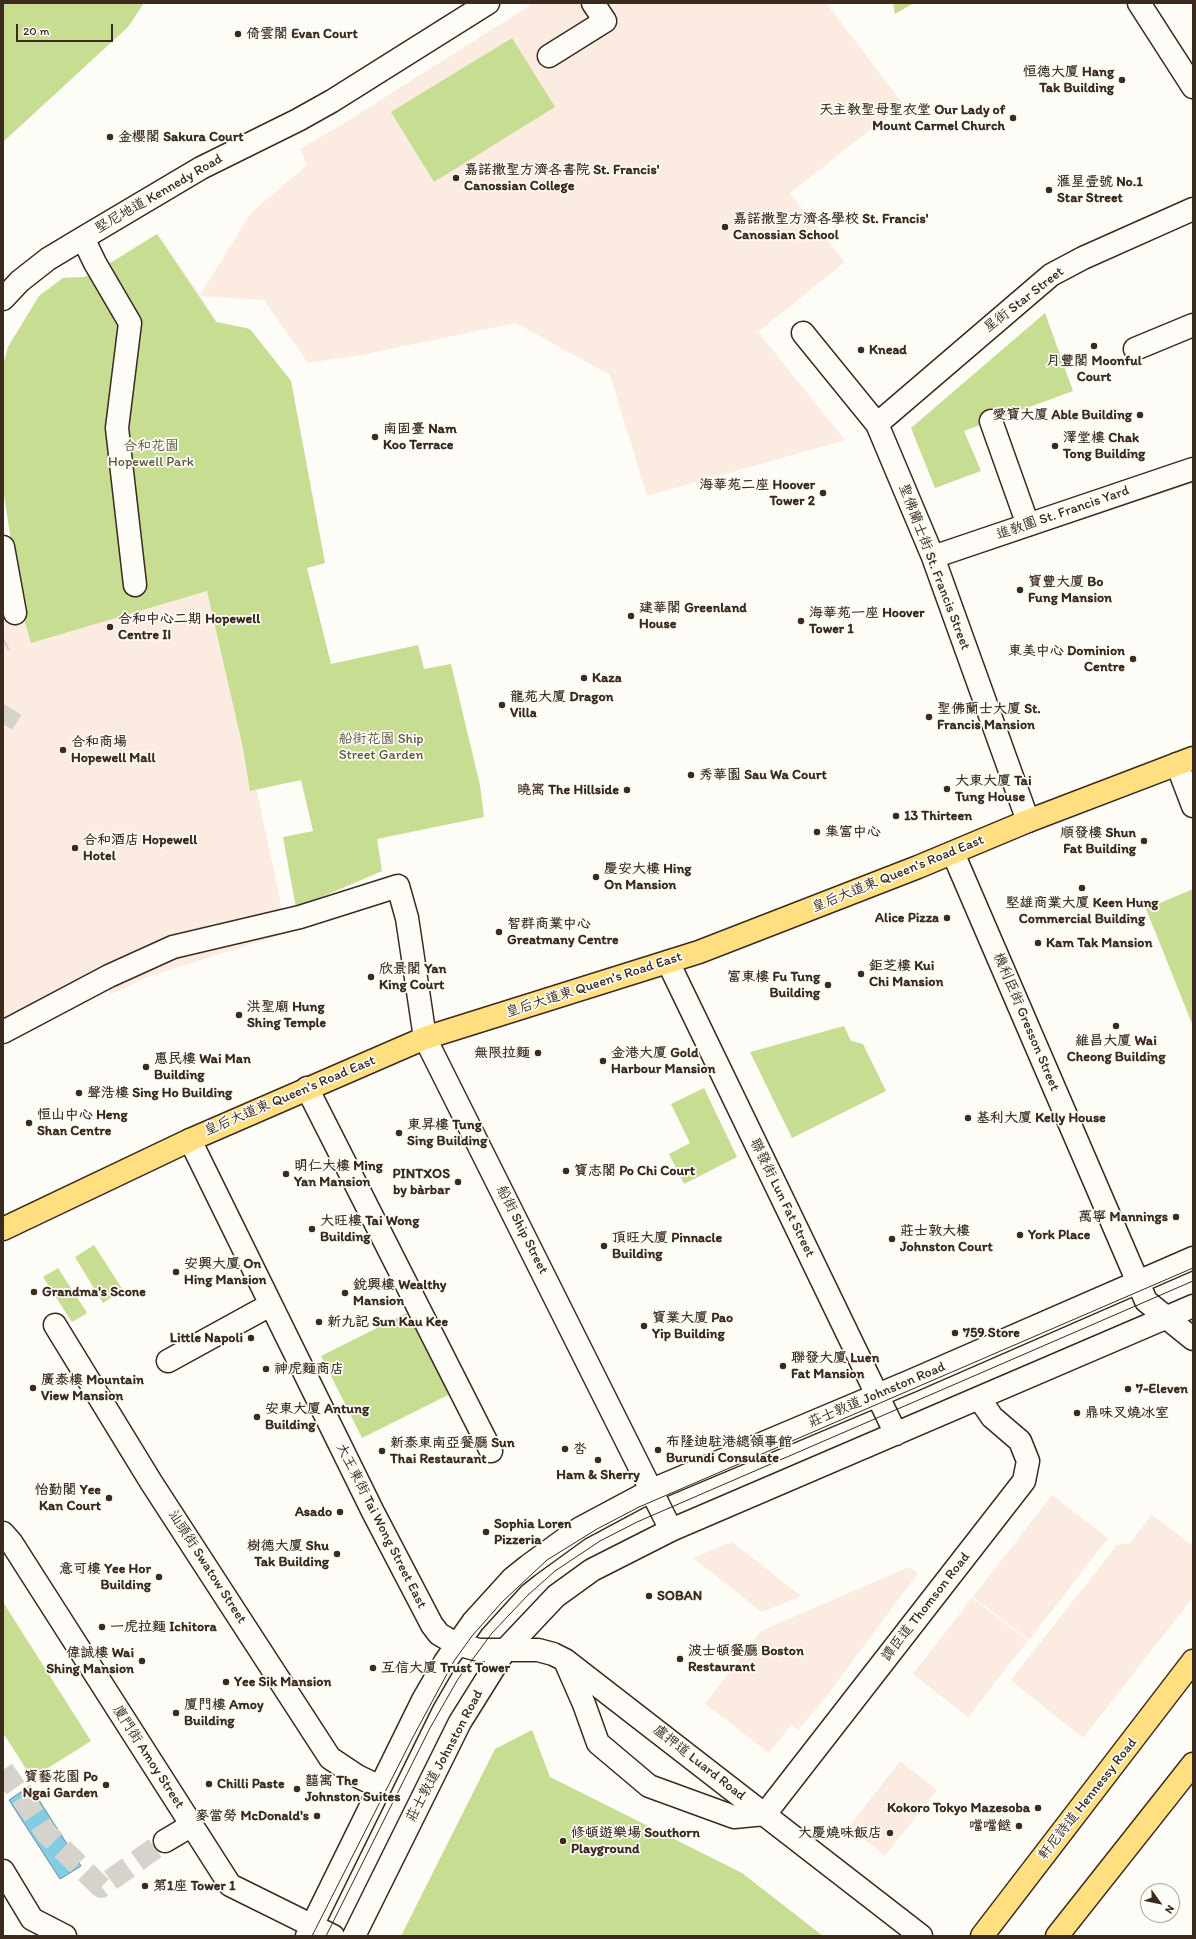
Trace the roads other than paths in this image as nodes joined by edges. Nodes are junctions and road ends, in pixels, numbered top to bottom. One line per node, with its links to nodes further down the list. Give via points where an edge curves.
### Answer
1 (593, 3): 4 (street, via 605,21)
2 (1139, 3): 5 (street)
3 (484, 4): 7 (street, 堅尼地道 Kennedy Road, via 332,101 201,168)
4 (549, 56)
5 (1193, 87)
6 (1193, 209): 13 (street, 星街 Star Street, via 1051,275)
7 (83, 238): 8 (street, 堅尼地道 Kennedy Road, via 48,259 20,281); 18 (street, via 130,323 117,428)
8 (3, 299)
9 (1193, 325): 11 (street)
10 (803, 333): 13 (street, 聖佛蘭士街 St. Francis Street)
11 (1135, 348)
12 (991, 421): 15 (street)
13 (877, 424): 17 (street, 聖佛蘭士街 St. Francis Street)
14 (1193, 469): 15 (street, 進教圍 St. Francis Yard)
15 (1028, 525): 17 (street, 進教圍 St. Francis Yard)
16 (3, 547): 19 (street)
17 (933, 557): 22 (street, 聖佛蘭士街 St. Francis Street)
18 (135, 584)
19 (15, 614)
20 (1185, 761): 21 (street); 22 (main road, 皇后大道東 Queen's Road East)
21 (1193, 806)
22 (1028, 820): 23 (main road, 皇后大道東 Queen's Road East)
23 (953, 853): 24 (main road, 皇后大道東 Queen's Road East, via 738,938); 31 (street, 機利臣街 Gresson Street)
24 (668, 962): 26 (main road, 皇后大道東 Queen's Road East); 38 (street, 聯發街 Lun Fat Street)
25 (3, 1032): 26 (street, 船街 Ship Street, via 109,976 173,947 277,923 398,886 407,918)
26 (425, 1038): 27 (main road, 皇后大道東 Queen's Road East); 42 (street, 船街 Ship Street)
27 (307, 1088): 28 (main road, 皇后大道東 Queen's Road East); 41 (street)
28 (190, 1140): 29 (main road, 皇后大道東 Queen's Road East); 32 (street, 大王東街 Tai Wong Street East)
29 (3, 1229)
30 (1193, 1258): 31 (street, 莊士敦道 Johnston Road)
31 (1139, 1282): 34 (street, 機利臣街 Gresson Street, via 1146,1301); 38 (street, 莊士敦道 Johnston Road)
32 (270, 1304): 37 (street); 45 (street, 大王東街 Tai Wong Street East, via 432,1625 439,1634)
33 (1193, 1306): 34 (street, 莊士敦道 Johnston Road)
34 (1166, 1317): 36 (street, 機利臣街 Gresson Street); 39 (street, 莊士敦道 Johnston Road)
35 (55, 1325): 50 (street, 汕頭街 Swatow Street, via 152,1482 330,1758 357,1776)
36 (1193, 1339)
37 (168, 1360)
38 (878, 1395): 40 (street, 聯發街 Lun Fat Street); 42 (street, 莊士敦道 Johnston Road)
39 (979, 1398): 40 (street, 莊士敦道 Johnston Road); 51 (street, 譚臣道 Thomson Road, via 992,1417 1020,1441 1028,1461 1024,1482)
40 (896, 1434): 43 (street, 莊士敦道 Johnston Road)
41 (491, 1451)
42 (652, 1490): 43 (street, 船街 Ship Street); 45 (street, 莊士敦道 Johnston Road, via 579,1529 528,1566 513,1578 472,1622)
43 (671, 1530): 46 (street, 莊士敦道 Johnston Road, via 592,1570 556,1596)
44 (3, 1533): 52 (street, 廈門街 Amoy Street)
45 (456, 1644): 46 (street, 盧押道 Luard Road, via 479,1650); 50 (street, 莊士敦道 Johnston Road, via 423,1700)
46 (505, 1650): 47 (street, 盧押道 Luard Road, via 538,1650); 58 (street, 莊士敦道 Johnston Road, via 460,1722)
47 (565, 1660): 51 (street, 盧押道 Luard Road); 51 (street, via 598,1743 650,1786 734,1817)
48 (1193, 1661): 60 (main road, 軒尼詩道 Hennessy Road)
49 (1193, 1764): 61 (main road)
50 (380, 1787): 55 (street, 莊士敦道 Johnston Road)
51 (765, 1814): 59 (street, 盧押道 Luard Road)
52 (192, 1825): 53 (street); 55 (street, 廈門街 Amoy Street, via 230,1885)
53 (165, 1841)
54 (3, 1871): 56 (street, via 32,1919)
55 (309, 1931): 57 (street, 廈門街 Amoy Street)
56 (65, 1936)
57 (333, 1936)
58 (354, 1936)
59 (921, 1936)
60 (982, 1936)
61 (1057, 1936)

